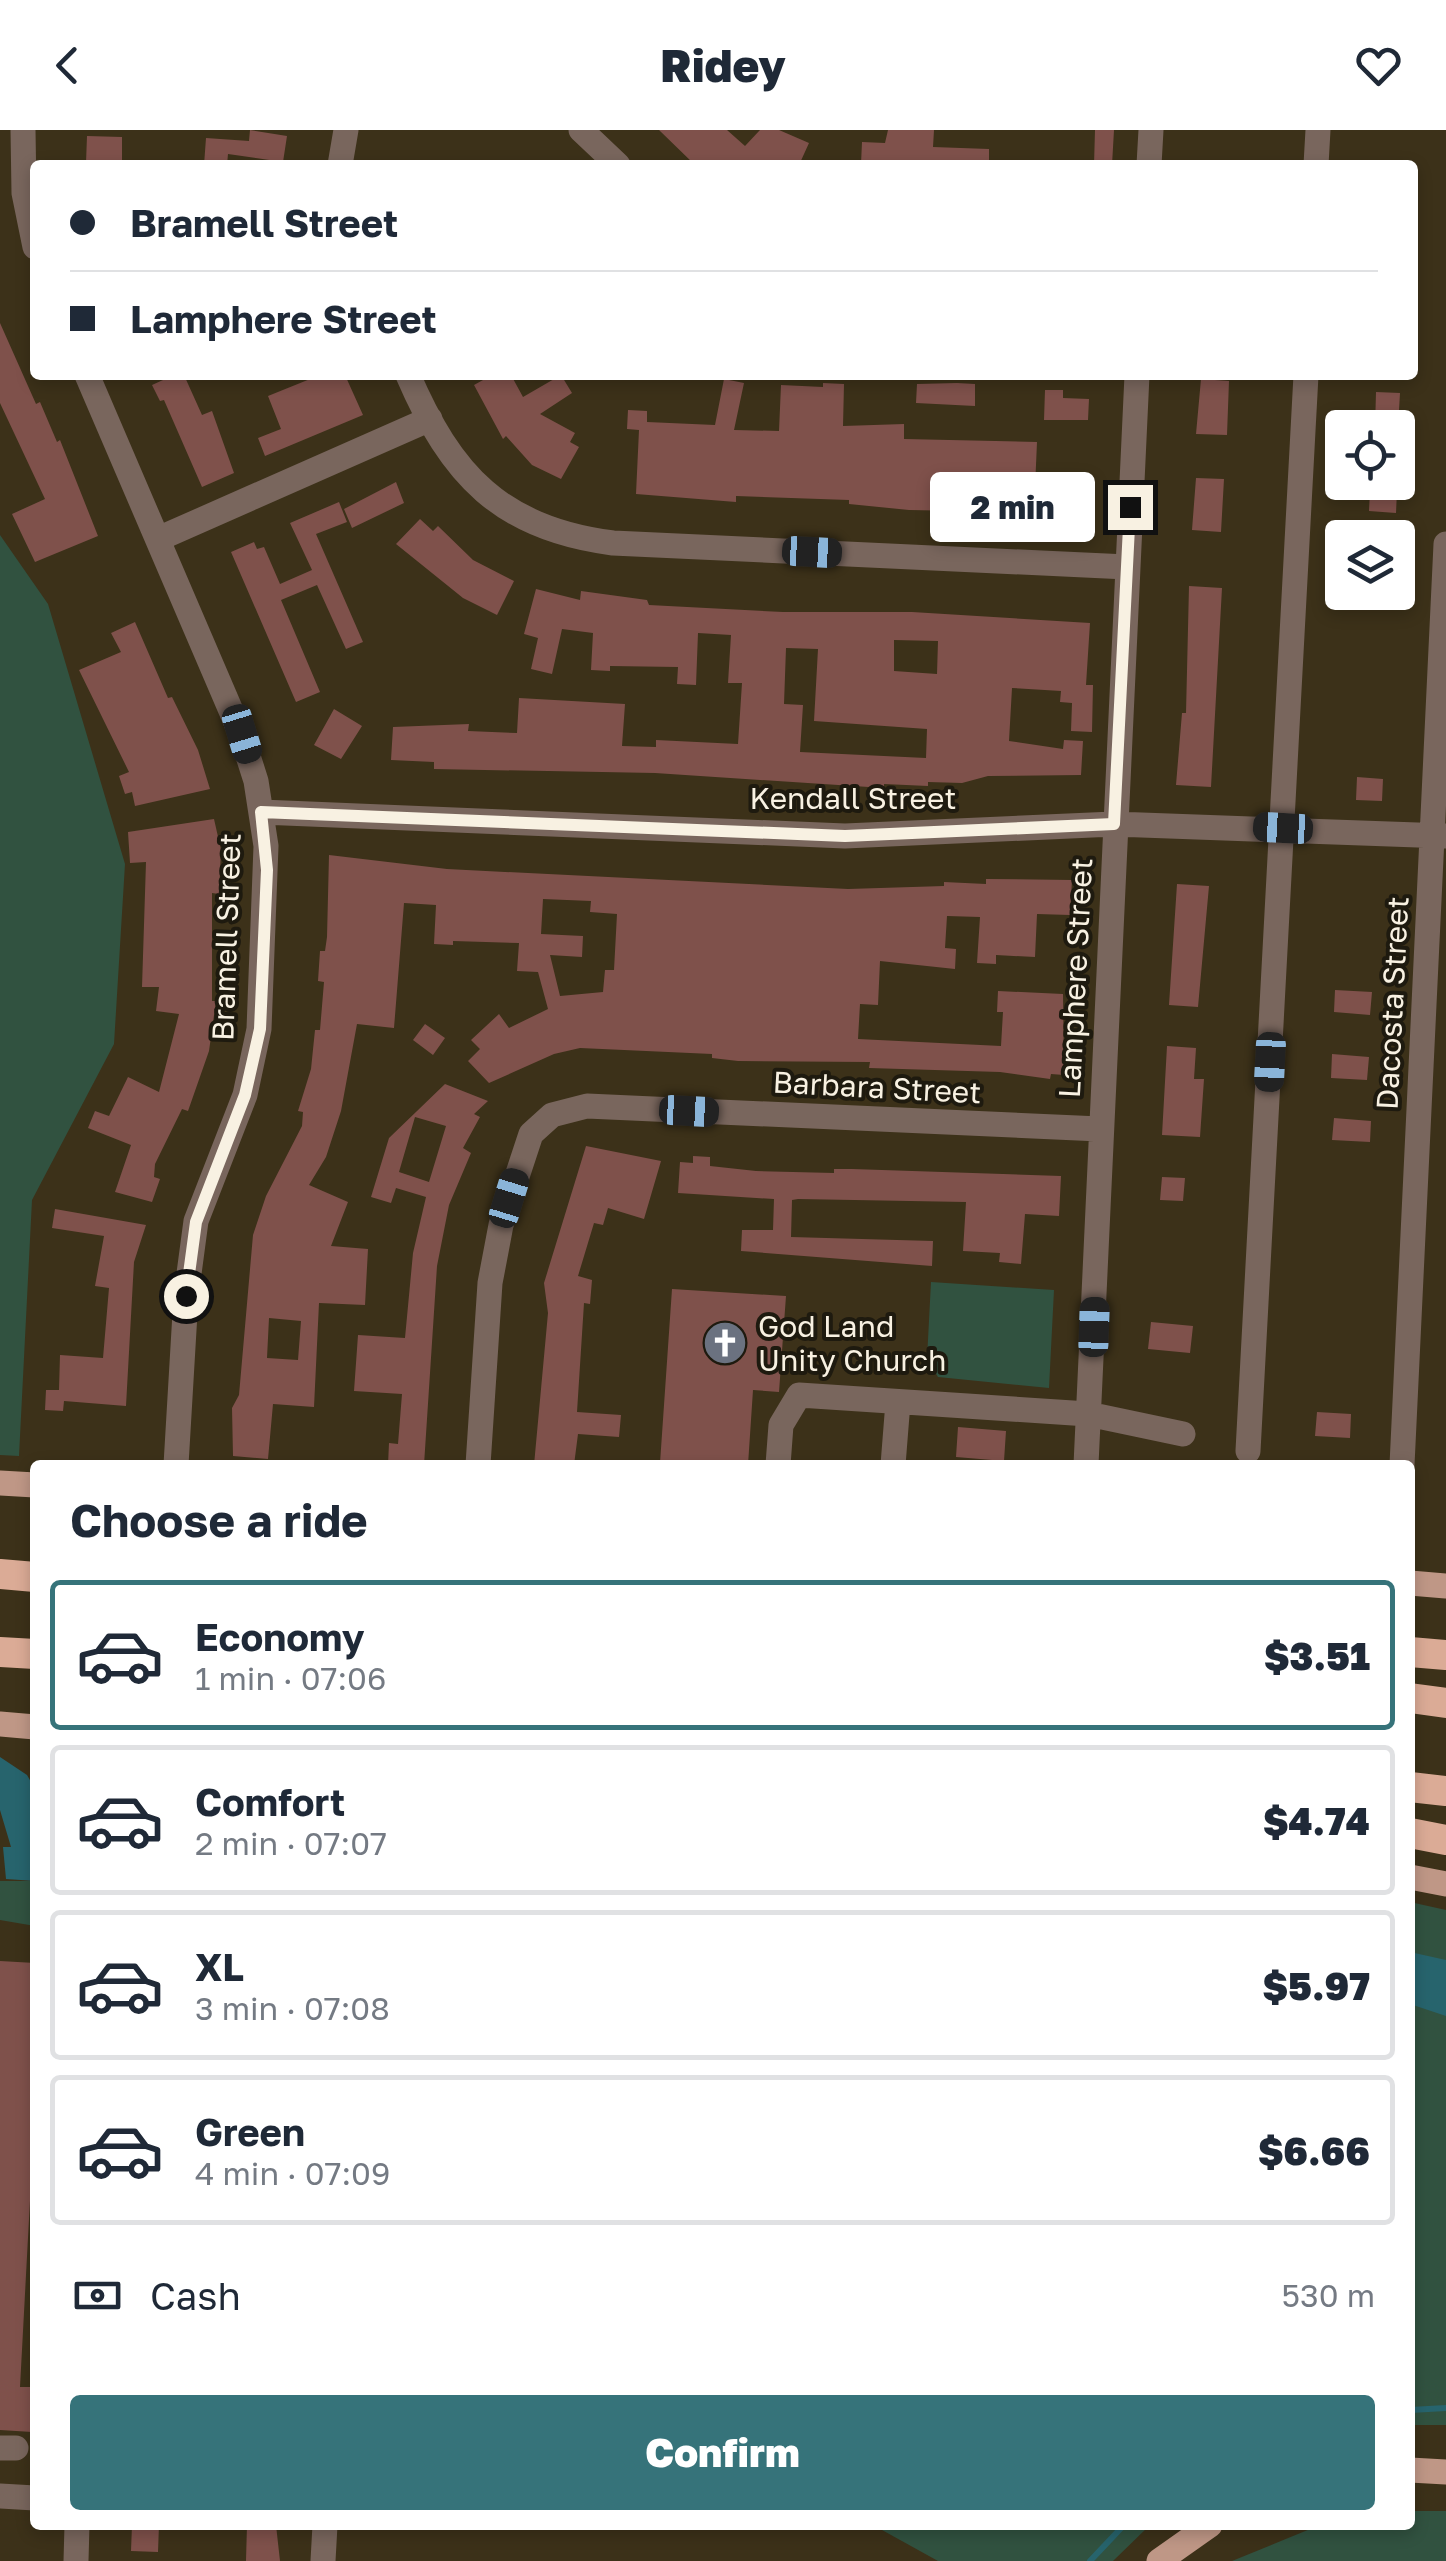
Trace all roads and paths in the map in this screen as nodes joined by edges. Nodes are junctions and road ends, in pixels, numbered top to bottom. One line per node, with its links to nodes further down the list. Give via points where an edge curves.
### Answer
1 (23, 130): 10 (street)
2 (346, 130): 6 (street)
3 (581, 130): 7 (street)
4 (1151, 130): 8 (street)
5 (1318, 130): 9 (street)
6 (341, 160)
7 (613, 160)
8 (1149, 160)
9 (1316, 160)
10 (30, 222)
11 (89, 380): 16 (street, Bramell Street)
12 (410, 380): 15 (street)
13 (1137, 380): 18 (street, Lamphere Street)
14 (1306, 380): 21 (street)
15 (430, 419): 16 (street); 18 (street, via 453,461 490,498 583,540)
16 (158, 539): 19 (street, Bramell Street, via 242,734)
17 (1446, 544): 22 (street, Dacosta Street)
18 (1126, 567): 20 (street, Lamphere Street)
19 (261, 812): 20 (street, Kendall Street, via 845,836); 28 (street, Bramell Street, via 267,870 260,1029 245,1095 196,1222)
20 (1114, 824): 21 (street, Kendall Street); 23 (street, Lamphere Street)
21 (1283, 828): 22 (street, Kendall Street); 27 (street)
22 (1439, 836): 33 (street, Dacosta Street)
23 (1100, 1129): 25 (street, Lamphere Street); 29 (street, Barbara Street, via 569,1108 538,1126 526,1144 494,1254)
24 (898, 1402): 25 (street); 30 (street, via 799,1394 781,1425); 31 (street)
25 (1088, 1414): 26 (street); 32 (street, Lamphere Street)
26 (1183, 1434)
27 (1248, 1451)
28 (176, 1460)
29 (478, 1460)
30 (778, 1460)
31 (894, 1460)
32 (1086, 1460)
33 (1402, 1460)
34 (0, 1483): 35 (main road)
35 (30, 1486)
36 (0, 1574): 37 (highway)
37 (30, 1577)
38 (1415, 1583): 39 (main road)
39 (1446, 1586)
40 (0, 1652): 42 (highway)
41 (1415, 1652): 43 (highway)
42 (30, 1654)
43 (1446, 1655)
44 (1415, 1699): 45 (highway)
45 (1446, 1703)
46 (0, 1724): 47 (main road)
47 (30, 1727)
48 (1415, 1787): 49 (highway)
49 (1446, 1790)
50 (1415, 1834): 51 (highway)
51 (1446, 1840)
52 (1415, 1878): 53 (main road)
53 (1446, 1884)
54 (1415, 2470): 55 (main road)
55 (1446, 2472)
56 (0, 2496): 57 (street)
57 (30, 2498)
58 (76, 2530): 61 (street)
59 (324, 2530): 62 (street)
60 (1203, 2530): 63 (main road)
61 (76, 2561)
62 (323, 2561)
63 (1159, 2561)

